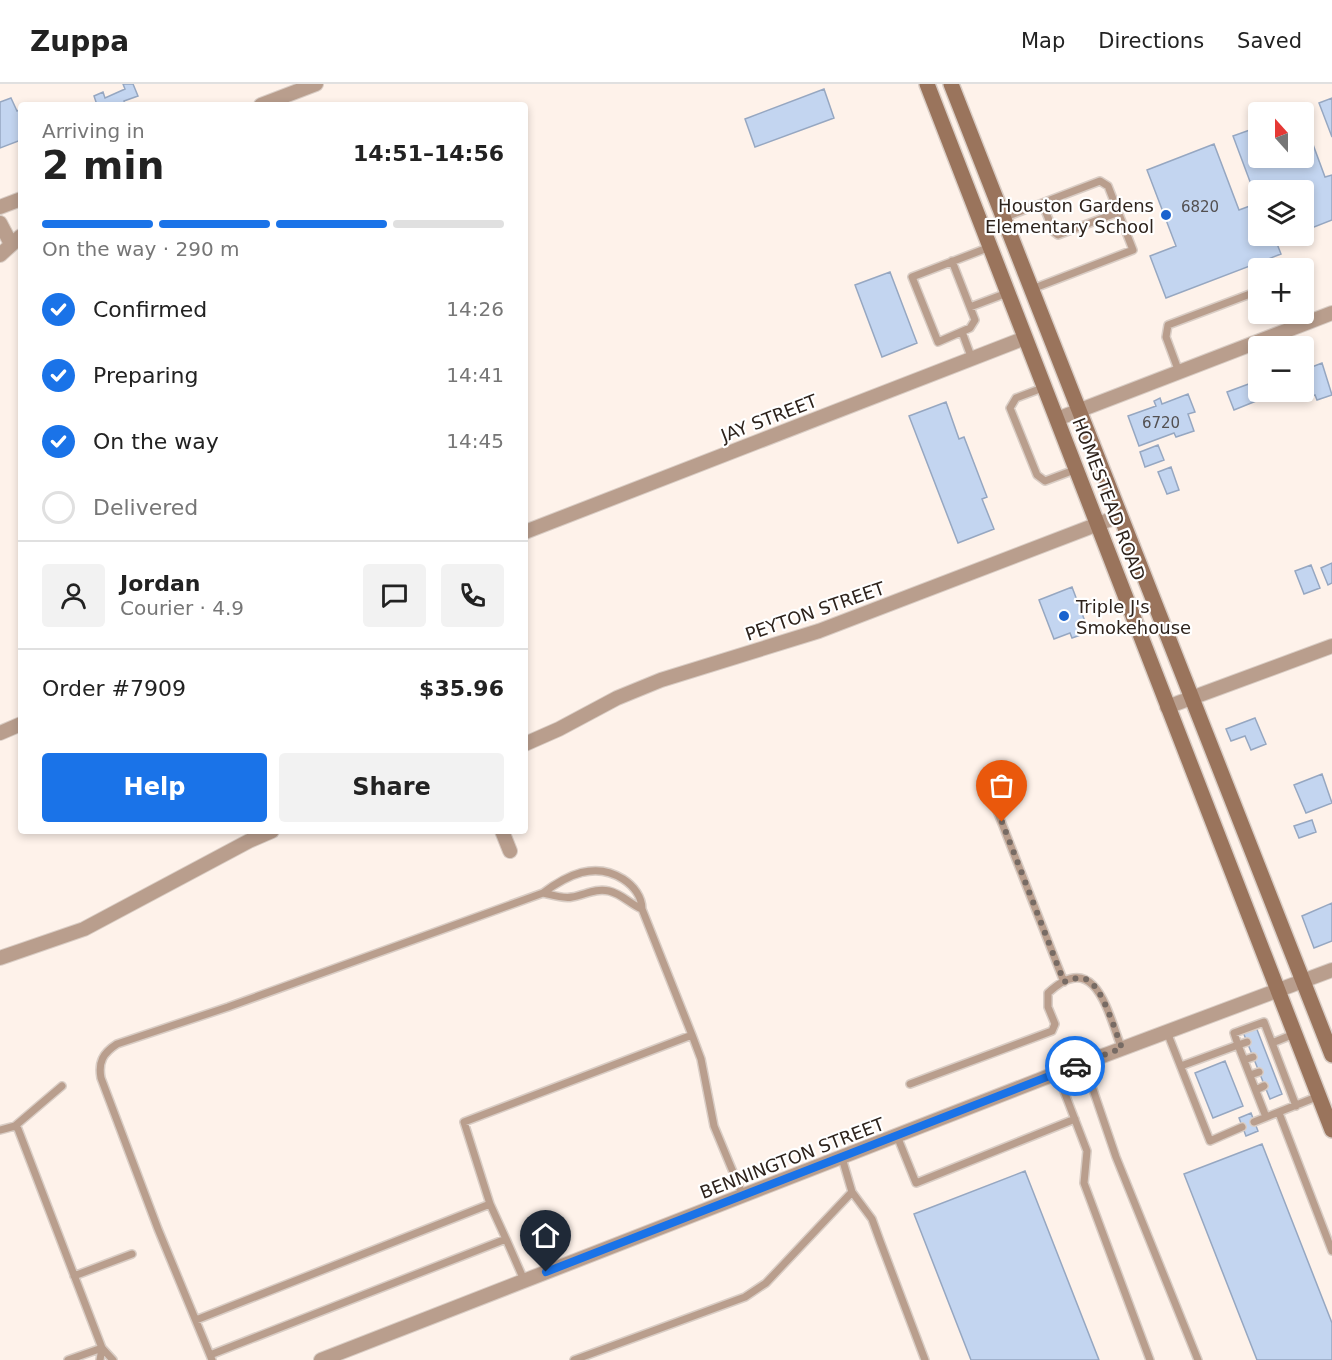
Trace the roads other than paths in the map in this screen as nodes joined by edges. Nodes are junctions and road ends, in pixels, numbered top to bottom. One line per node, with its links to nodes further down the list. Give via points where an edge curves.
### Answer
1 (316, 84): 4 (street)
2 (927, 84): 12 (main road, HOMESTEAD ROAD)
3 (951, 84): 9 (main road, HOMESTEAD ROAD)
4 (269, 102)
5 (18, 200): 7 (street)
6 (1042, 203): 8 (lane, via 1103,181); 8 (lane, via 1058,235); 9 (lane)
7 (0, 207)
8 (1119, 212): 15 (lane, via 1133,250)
9 (1003, 218): 15 (main road, HOMESTEAD ROAD)
10 (0, 223): 11 (street)
11 (16, 240): 13 (street)
12 (990, 247): 14 (lane); 16 (main road, HOMESTEAD ROAD)
13 (0, 255)
14 (952, 261): 18 (lane); 22 (lane, via 912,277 938,342)
15 (1032, 289): 27 (main road, HOMESTEAD ROAD)
16 (1008, 293): 18 (lane); 23 (main road, HOMESTEAD ROAD)
17 (1248, 295): 25 (lane, via 1168,325 1166,337)
18 (970, 307): 22 (lane, via 975,320)
19 (1332, 313): 20 (street)
20 (1314, 316)
21 (1288, 324): 25 (street)
22 (962, 332): 24 (lane)
23 (1025, 338): 24 (street, JAY STREET); 26 (main road, HOMESTEAD ROAD)
24 (972, 359): 32 (street, JAY STREET)
25 (1179, 372): 27 (street)
26 (1045, 387): 28 (main road, HOMESTEAD ROAD); 29 (lane, via 1016,398 1010,408 1040,479 1045,481)
27 (1079, 411): 28 (street); 30 (main road, HOMESTEAD ROAD)
28 (1058, 419): 29 (main road, HOMESTEAD ROAD)
29 (1077, 470): 31 (main road, HOMESTEAD ROAD)
30 (1119, 516): 31 (street, PEYTON STREET); 34 (main road, HOMESTEAD ROAD)
31 (1097, 524): 35 (main road, HOMESTEAD ROAD); 38 (street, PEYTON STREET, via 819,631 661,680)
32 (528, 531)
33 (1332, 646): 34 (street)
34 (1193, 698): 35 (street); 47 (main road, HOMESTEAD ROAD)
35 (1167, 708): 49 (main road, HOMESTEAD ROAD)
36 (18, 725): 37 (street)
37 (0, 733)
38 (528, 742)
39 (994, 802): 48 (lane)
40 (265, 834): 45 (street, via 84,929)
41 (503, 834): 42 (street)
42 (510, 851)
43 (543, 893): 44 (lane, via 570,898 610,891); 44 (lane, via 563,878 603,871 629,883 642,902); 97 (lane, via 117,1044 104,1054 101,1078)
44 (642, 909): 54 (lane)
45 (0, 958)
46 (1332, 970): 47 (street, BENNINGTON STREET)
47 (1302, 981): 49 (street, BENNINGTON STREET); 51 (main road, HOMESTEAD ROAD)
48 (1064, 982): 59 (lane, via 1086,979 1097,988); 73 (lane, via 1048,993 1048,1007 1055,1024 1052,1031)
49 (1277, 991): 50 (street, BENNINGTON STREET); 53 (main road, HOMESTEAD ROAD)
50 (1167, 1032): 59 (street, BENNINGTON STREET); 66 (lane)
51 (1328, 1033): 61 (main road, HOMESTEAD ROAD)
52 (1268, 1034): 55 (lane); 57 (lane, via 1264,1022 1234,1033); 58 (lane)
53 (1294, 1034): 58 (lane); 77 (main road, HOMESTEAD ROAD)
54 (692, 1035): 90 (lane, via 701,1059 714,1126); 91 (lane, via 464,1122)
55 (1260, 1037)
56 (1247, 1042): 57 (lane)
57 (1238, 1045): 63 (lane); 66 (lane)
58 (1273, 1046): 60 (lane); 65 (lane)
59 (1122, 1048): 64 (street, BENNINGTON STREET)
60 (1266, 1052)
61 (1332, 1055)
62 (1253, 1057): 63 (lane)
63 (1244, 1060): 70 (lane)
64 (1084, 1063): 69 (street, BENNINGTON STREET); 107 (lane, via 1116,1157)
65 (1280, 1064): 67 (lane); 71 (lane)
66 (1181, 1066): 84 (lane, via 1210,1141)
67 (1271, 1067)
68 (1259, 1072): 70 (lane)
69 (1057, 1073): 81 (lane); 87 (street, BENNINGTON STREET)
70 (1250, 1075): 76 (lane)
71 (1285, 1078): 72 (lane); 78 (lane)
72 (1277, 1081)
73 (910, 1084)
74 (62, 1086): 83 (lane)
75 (1264, 1086): 76 (lane)
76 (1256, 1090): 80 (lane)
77 (1319, 1096): 78 (lane); 85 (main road, HOMESTEAD ROAD)
78 (1296, 1106): 79 (lane)
79 (1279, 1113): 80 (lane); 93 (lane)
80 (1266, 1117): 82 (lane)
81 (1075, 1119): 87 (lane, via 916,1183); 106 (lane, via 1087,1151 1084,1183)
82 (1254, 1122)
83 (15, 1126): 86 (lane); 95 (lane)
84 (1242, 1127)
85 (1332, 1130)
86 (0, 1131)
87 (897, 1136): 88 (street, BENNINGTON STREET)
88 (842, 1158): 89 (lane); 90 (street, BENNINGTON STREET)
89 (852, 1192): 104 (lane, via 766,1283 745,1297); 105 (lane, via 872,1219)
90 (743, 1196): 96 (street, BENNINGTON STREET)
91 (490, 1204): 92 (lane); 97 (lane)
92 (506, 1239): 96 (lane); 99 (lane)
93 (1332, 1251)
94 (132, 1254): 95 (lane)
95 (74, 1276): 98 (lane)
96 (524, 1280): 103 (street, BENNINGTON STREET)
97 (196, 1320): 99 (lane)
98 (102, 1348): 100 (lane); 101 (lane); 102 (lane)
99 (211, 1357)
100 (68, 1360)
101 (100, 1360)
102 (113, 1360)
103 (321, 1360)
104 (574, 1360)
105 (925, 1360)
106 (1150, 1360)
107 (1198, 1360)

